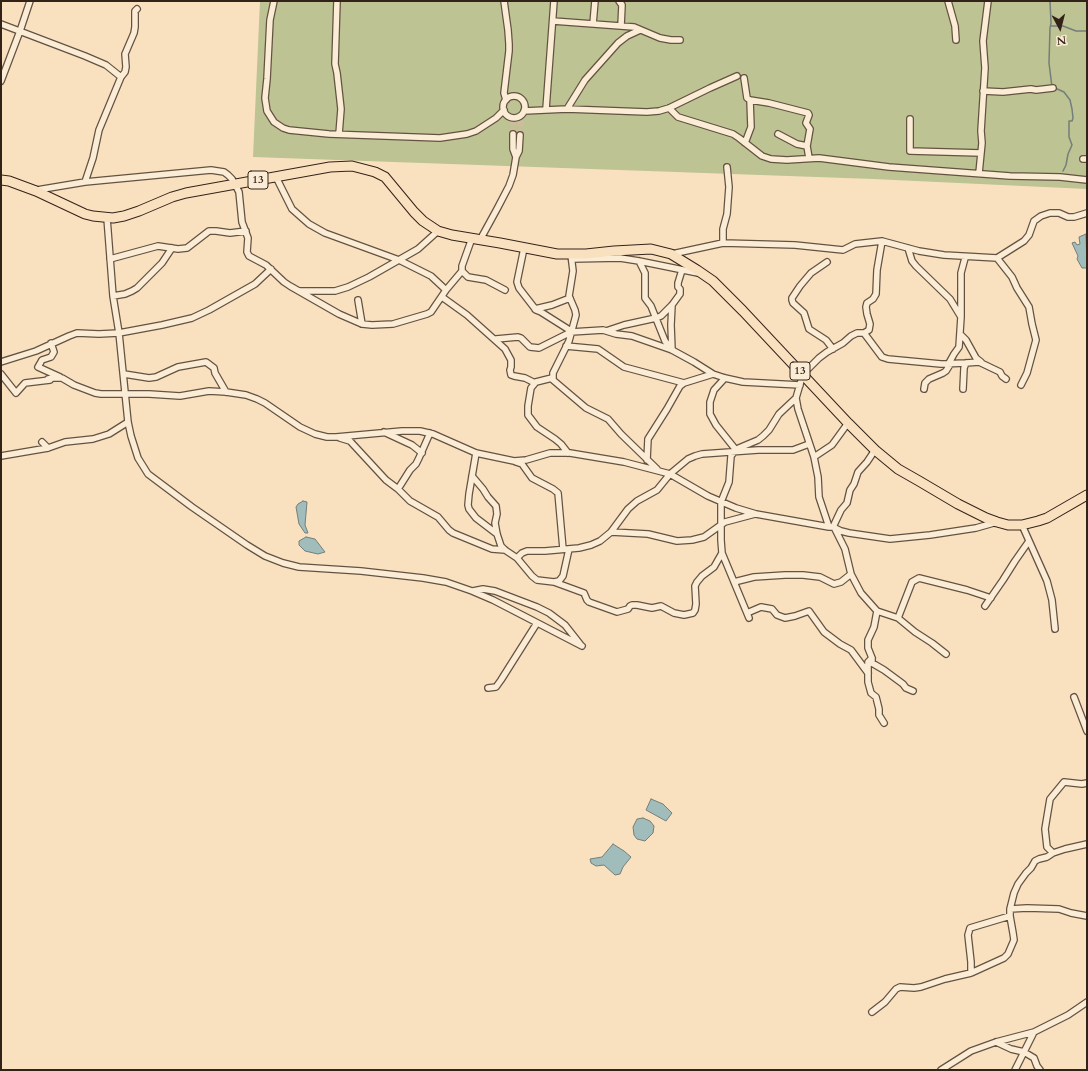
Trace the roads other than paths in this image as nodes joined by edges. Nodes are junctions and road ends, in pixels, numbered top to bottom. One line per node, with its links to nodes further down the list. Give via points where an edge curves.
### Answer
1 (30, 1): 16 (street)
2 (274, 1): 34 (street, via 270,20 265,98 267,111 274,122 289,130)
3 (337, 1): 34 (street, via 335,64 341,109)
4 (504, 1): 25 (street, via 509,44 504,93)
5 (554, 1): 11 (street)
6 (595, 1): 13 (street)
7 (619, 1): 14 (street, via 622,5)
8 (948, 1): 18 (street)
9 (988, 1): 24 (street, via 983,41)
10 (137, 9): 20 (street, via 134,34 125,54 126,67)
11 (553, 21): 13 (street); 28 (street)
12 (1, 24): 16 (street)
13 (593, 24): 14 (street)
14 (621, 26): 15 (street)
15 (640, 30): 17 (street, via 660,38); 29 (street, via 618,43 585,80)
16 (20, 31): 20 (street, via 92,59); 22 (street)
17 (680, 40)
18 (956, 40)
19 (737, 76): 27 (street)
20 (121, 77): 48 (street, via 99,130)
21 (744, 78): 26 (street, via 747,97)
22 (1, 81)
23 (1053, 88): 24 (street)
24 (983, 92): 40 (street)
25 (506, 100): 30 (street); 31 (street, via 512,96 522,100)
26 (750, 100): 38 (street, via 751,127); 39 (street, via 808,113 806,123 810,130)
27 (668, 108): 29 (street, via 647,112); 38 (street, via 678,117 733,134)
28 (546, 109): 29 (street); 31 (street)
29 (567, 109)
30 (504, 110): 31 (street, via 512,119); 34 (street, via 476,131 440,138)
31 (523, 112): 33 (street)
32 (910, 119): 40 (street, via 910,151)
33 (520, 121)
34 (339, 134)
35 (513, 134): 41 (street)
36 (520, 134): 41 (street)
37 (778, 134): 39 (street)
38 (745, 143): 42 (street, via 762,156 771,159)
39 (807, 146): 42 (street)
40 (981, 153): 44 (street)
41 (516, 157): 56 (street, via 513,174 497,209)
42 (809, 158): 44 (street, via 836,159 888,167)
43 (727, 167): 58 (street, via 729,187)
44 (979, 173): 47 (street)
45 (276, 176): 49 (main road, 13); 55 (main road, 13, via 340,166 359,167 375,172 385,178 423,221); 67 (street, via 292,209 309,224 325,233)
46 (1, 180): 51 (main road, 13)
47 (1086, 180): 50 (street)
48 (85, 182): 49 (street, via 211,170 228,175); 51 (street)
49 (236, 184): 53 (main road, 13, via 186,192 124,216); 54 (street, via 240,195 242,222)
50 (1087, 187)
51 (36, 190): 53 (main road, 13, via 85,214)
52 (1087, 213): 65 (street, via 1074,217 1059,213 1041,216 1034,221 1024,242)
53 (107, 218): 66 (street)
54 (246, 231): 59 (street, via 209,231 187,248); 70 (street, via 249,240 247,254)
55 (438, 231): 56 (main road, 13); 67 (street, via 418,249)
56 (476, 239): 60 (main road, 13); 72 (street, via 464,260)
57 (882, 242): 58 (street, via 855,244 843,250 795,244); 61 (street); 89 (street, via 876,294 866,307 869,330)
58 (723, 243): 62 (street)
59 (172, 248): 66 (street, via 158,246); 77 (street, via 162,263 137,288 132,292)
60 (524, 248): 63 (main road, 13); 82 (street, via 518,286)
61 (908, 248): 65 (street, via 944,255); 83 (street, via 912,261 950,299)
62 (671, 254): 63 (main road, 13, via 651,250 614,251); 73 (main road, 13)
63 (572, 257): 68 (street); 79 (street)
64 (965, 258): 83 (street, via 960,283)
65 (997, 258): 112 (street, via 1012,277 1029,307 1036,340)
66 (110, 259): 77 (street)
67 (399, 260): 74 (street, via 431,276); 76 (street, via 341,290)
68 (639, 261): 71 (street); 84 (street, via 644,273 645,298)
69 (826, 262): 94 (street, via 811,273 792,300 804,313 809,329)
70 (271, 270): 76 (street, via 284,282); 88 (street, via 255,284 192,318)
71 (682, 270): 73 (street); 81 (street, via 678,285 680,294)
72 (462, 272): 74 (street); 75 (street, via 468,277 485,279)
73 (704, 275): 103 (main road, 13, via 743,311)
74 (446, 290): 78 (street)
75 (505, 290)
76 (300, 291): 85 (street)
77 (113, 296): 88 (street)
78 (442, 297): 85 (street, via 431,312 424,316 372,326); 91 (street, via 468,315)
79 (570, 298): 82 (street); 87 (street, via 576,315)
80 (358, 300): 85 (street)
81 (672, 305): 84 (street); 95 (street)
82 (535, 309): 87 (street)
83 (961, 317): 90 (street)
84 (656, 318): 86 (street); 95 (street, via 665,341)
85 (362, 324)
86 (606, 331): 87 (street); 95 (street, via 638,337)
87 (571, 332): 91 (street, via 539,348 530,347 518,337); 93 (street)
88 (119, 333): 92 (street, via 77,333); 101 (street)
89 (864, 333): 94 (street, via 857,333); 98 (street, via 882,357)
90 (960, 334): 97 (street); 98 (street, via 959,348)
91 (496, 340): 109 (street, via 505,348 510,358 511,375)
92 (51, 343): 96 (street, via 36,351); 104 (street, via 54,352 42,360 38,367)
93 (566, 346): 105 (street); 110 (street, via 598,349 624,367)
94 (833, 348): 103 (street)
95 (672, 350): 102 (street)
96 (1, 362)
97 (981, 362): 99 (street); 107 (street, via 1000,372)
98 (950, 363): 99 (street); 113 (street, via 946,371 929,379)
99 (966, 363): 114 (street)
100 (1, 374): 104 (street, via 16,393 25,383)
101 (124, 374): 115 (street, via 156,377 178,367 206,362 214,368); 116 (street)
102 (713, 374): 106 (street); 110 (street)
103 (803, 374): 111 (street); 119 (main road, 13)
104 (62, 378): 108 (street); 116 (street, via 95,393)
105 (552, 378): 109 (street); 133 (street, via 586,408 608,419)
106 (725, 378): 111 (street, via 743,382); 127 (street, via 714,390 710,414)
107 (1006, 379)
108 (48, 380)
109 (535, 383): 130 (street, via 530,392 528,415 537,427 561,444)
110 (684, 383): 133 (street, via 648,439)
111 (800, 385): 117 (street)
112 (1021, 385)
113 (924, 389)
114 (964, 389)
115 (226, 392): 116 (street, via 209,391 180,396); 122 (street, via 257,399 300,427 315,434)
116 (126, 394): 118 (street)
117 (796, 398): 124 (street); 127 (street, via 779,414 763,436)
118 (128, 422): 125 (street, via 109,434 93,439 65,442); 157 (street, via 138,458 148,474 265,556 299,567 423,578 446,582)
119 (848, 423): 126 (main road, 13); 132 (street, via 832,445)
120 (383, 432): 121 (street, via 402,430); 122 (street); 128 (street, via 412,445)
121 (430, 433): 128 (street); 129 (street)
122 (336, 437): 138 (street, via 350,441 381,476)
123 (42, 442): 125 (street)
124 (809, 444): 127 (street, via 793,450); 132 (street)
125 (48, 448): 131 (street)
126 (875, 450): 142 (main road, 13, via 898,469 958,504); 145 (street, via 858,472 847,503)
127 (735, 451): 136 (street, via 695,456); 140 (street, via 731,456 729,482)
128 (422, 453): 138 (street)
129 (476, 453): 134 (street); 137 (street)
130 (568, 453): 134 (street, via 550,453); 135 (street, via 624,462)
131 (1, 456)
132 (814, 457): 145 (street, via 819,497)
133 (647, 460): 135 (street)
134 (514, 461): 151 (street, via 522,464 535,480 558,494)
135 (658, 471): 136 (street)
136 (670, 474): 140 (street); 146 (street, via 657,490 628,509)
137 (472, 476): 147 (street, via 496,506); 147 (street, via 469,509 476,518)
138 (398, 489): 150 (street, via 412,502 435,515 453,533 492,549)
139 (1087, 495): 144 (main road, 13, via 1047,518)
140 (722, 502): 141 (street); 143 (street)
141 (756, 514): 143 (street); 145 (street)
142 (997, 522): 144 (main road, 13); 145 (street, via 930,535 890,538 849,533)
143 (721, 525): 146 (street, via 701,539 682,541 648,534); 152 (street)
144 (1022, 525): 148 (street)
145 (831, 527): 154 (street, via 845,550)
146 (611, 532): 149 (street, via 591,545)
147 (497, 534): 150 (street)
148 (1030, 541): 158 (street); 163 (street, via 1047,581)
149 (569, 549): 151 (street); 155 (street, via 563,576)
150 (504, 550): 153 (street)
151 (563, 550): 153 (street, via 527,551)
152 (722, 553): 155 (street, via 714,567 696,582 695,610 684,615 661,606 652,608 632,605 617,612 588,602 584,593); 156 (street)
153 (517, 558): 155 (street, via 529,575)
154 (851, 574): 156 (street, via 834,584 820,577 803,575 754,576); 160 (street, via 861,593)
155 (554, 582)
156 (734, 582): 166 (street, via 748,616 763,606 785,618 807,611 824,632 851,650)
157 (472, 591): 162 (street); 162 (street, via 495,591 549,613 565,625 582,646)
158 (990, 598): 159 (street); 161 (street, via 919,578 912,582)
159 (985, 606)
160 (877, 611): 161 (street); 165 (street, via 868,640)
161 (898, 618): 164 (street)
162 (536, 623): 167 (street, via 496,687)
163 (1055, 629)
164 (946, 654)
165 (872, 658): 166 (street, via 868,662); 168 (street, via 872,663)
166 (868, 673): 170 (street, via 871,693 876,697 879,715)
167 (488, 688)
168 (913, 691)
169 (1074, 697): 171 (street)
170 (884, 722)
171 (1087, 731)
172 (1087, 783): 174 (street, via 1064,782 1050,799 1045,829 1047,847)
173 (1087, 844): 174 (street)
174 (1053, 853): 175 (street, via 1035,861 1026,872 1014,893)
175 (1010, 909): 176 (street); 177 (street, via 1059,909)
176 (1010, 916): 178 (street, via 1014,940 1008,954); 178 (street, via 970,928 968,935)
177 (1087, 916)
178 (971, 973): 180 (street, via 922,988 900,987)
179 (1087, 1002): 181 (street)
180 (872, 1012)
181 (1034, 1032): 182 (street); 183 (street)
182 (996, 1042): 183 (street); 184 (street, via 971,1051)
183 (1024, 1052): 185 (street); 186 (street, via 1034,1058)
184 (941, 1070)
185 (1015, 1070)
186 (1040, 1070)

